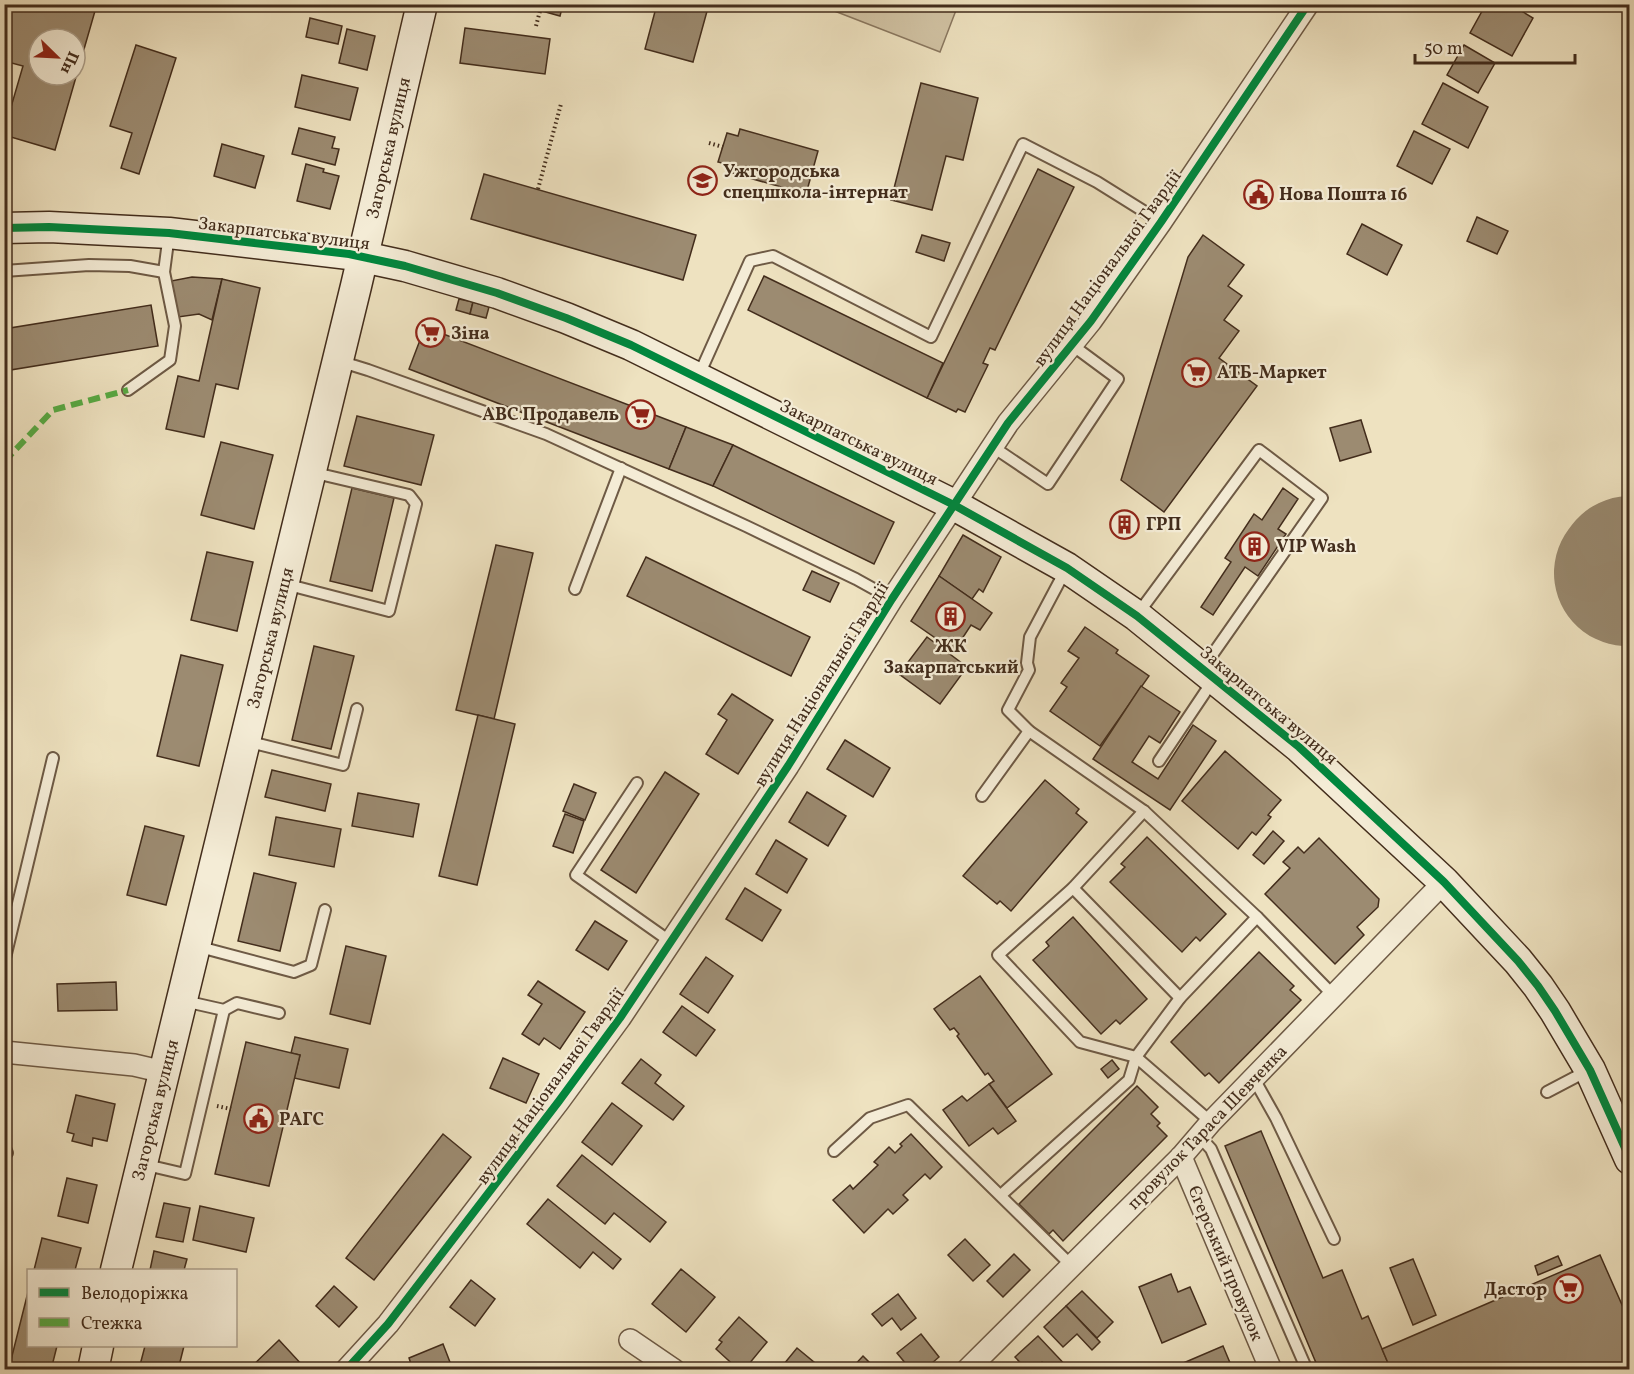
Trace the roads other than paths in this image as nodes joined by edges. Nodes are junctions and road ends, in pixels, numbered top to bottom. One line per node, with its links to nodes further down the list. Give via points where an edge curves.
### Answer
1 (422, 4): 6 (street, Загорська вулиця)
2 (1308, 4): 3 (street, вулиця Національної Гвардії)
3 (1161, 222): 9 (street, вулиця Національної Гвардії); 11 (lane, via 1097,182 1023,144 931,337 773,256 750,261)
4 (4, 228): 5 (street, Закарпатська вулиця)
5 (169, 234): 6 (street, Закарпатська вулиця); 8 (lane)
6 (363, 257): 10 (street, Загорська вулиця); 11 (street, Закарпатська вулиця, via 531,304 631,345)
7 (4, 271): 8 (lane, via 89,265)
8 (164, 272): 12 (lane, via 175,326 170,360)
9 (1072, 345): 13 (street, вулиця Національної Гвардії); 13 (lane, via 1118,379 1048,484)
10 (338, 360): 14 (lane, via 546,434); 15 (street, Загорська вулиця)
11 (697, 378): 16 (street, Закарпатська вулиця)
12 (128, 390)
13 (993, 447): 16 (street, вулиця Національної Гвардії)
14 (621, 468): 19 (lane); 20 (lane)
15 (311, 472): 18 (street, Загорська вулиця); 18 (lane, via 410,495 416,504 389,611)
16 (954, 505): 17 (street, Закарпатська вулиця); 20 (street, вулиця Національної Гвардії)
17 (1067, 568): 21 (street, Закарпатська вулиця); 24 (lane, via 1030,637 1029,670 1008,710)
18 (284, 584): 25 (street, Загорська вулиця)
19 (574, 589)
20 (892, 598): 35 (street, вулиця Національної Гвардії)
21 (1137, 616): 22 (street, Закарпатська вулиця); 22 (lane, via 1259,450 1322,498)
22 (1209, 673): 27 (lane); 31 (street, Закарпатська вулиця, via 1299,747)
23 (357, 709): 25 (lane, via 343,765)
24 (1029, 731): 29 (lane); 30 (lane)
25 (245, 741): 36 (street, Загорська вулиця)
26 (53, 758): 37 (lane)
27 (1159, 761)
28 (637, 783): 35 (lane, via 576,875)
29 (982, 796)
30 (1144, 811): 32 (lane); 34 (lane)
31 (1444, 882): 38 (street, провулок Тараса Шевченка); 45 (street, Закарпатська вулиця, via 1538,986)
32 (1073, 888): 39 (lane); 44 (lane, via 998,955 1080,1042)
33 (325, 910): 36 (lane, via 311,965 294,972)
34 (1257, 917): 38 (lane); 39 (lane)
35 (672, 942): 63 (street, вулиця Національної Гвардії, via 538,1129 388,1324)
36 (195, 945): 40 (street, Загорська вулиця)
37 (4, 962)
38 (1334, 996): 47 (street, провулок Тараса Шевченка)
39 (1180, 998): 44 (lane)
40 (181, 1000): 41 (lane); 46 (street, Загорська вулиця)
41 (224, 1010): 42 (lane, via 237,1004); 55 (lane, via 185,1174)
42 (279, 1013)
43 (4, 1052): 46 (street, via 134,1065)
44 (1137, 1057): 49 (lane); 56 (lane, via 1129,1080)
45 (1590, 1070): 48 (lane); 54 (street, Закарпатська вулиця)
46 (164, 1072): 55 (street, Загорська вулиця)
47 (1252, 1080): 49 (street, провулок Тараса Шевченка); 57 (lane, via 1276,1118)
48 (1547, 1092)
49 (1205, 1129): 53 (street, провулок Тараса Шевченка); 67 (lane)
50 (4, 1146): 52 (lane)
51 (834, 1151): 56 (lane, via 870,1118 908,1105)
52 (4, 1154)
53 (1181, 1157): 58 (street, провулок Тараса Шевченка); 66 (street, Єгерський провулок)
54 (1629, 1159)
55 (141, 1164): 59 (street, Загорська вулиця)
56 (1001, 1195): 58 (lane)
57 (1334, 1239)
58 (1072, 1266): 65 (street, провулок Тараса Шевченка)
59 (116, 1269)
60 (630, 1340): 64 (street)
61 (98, 1347): 62 (street)
62 (93, 1370)
63 (346, 1370)
64 (674, 1370)
65 (967, 1370)
66 (1271, 1370)
67 (1307, 1370)

